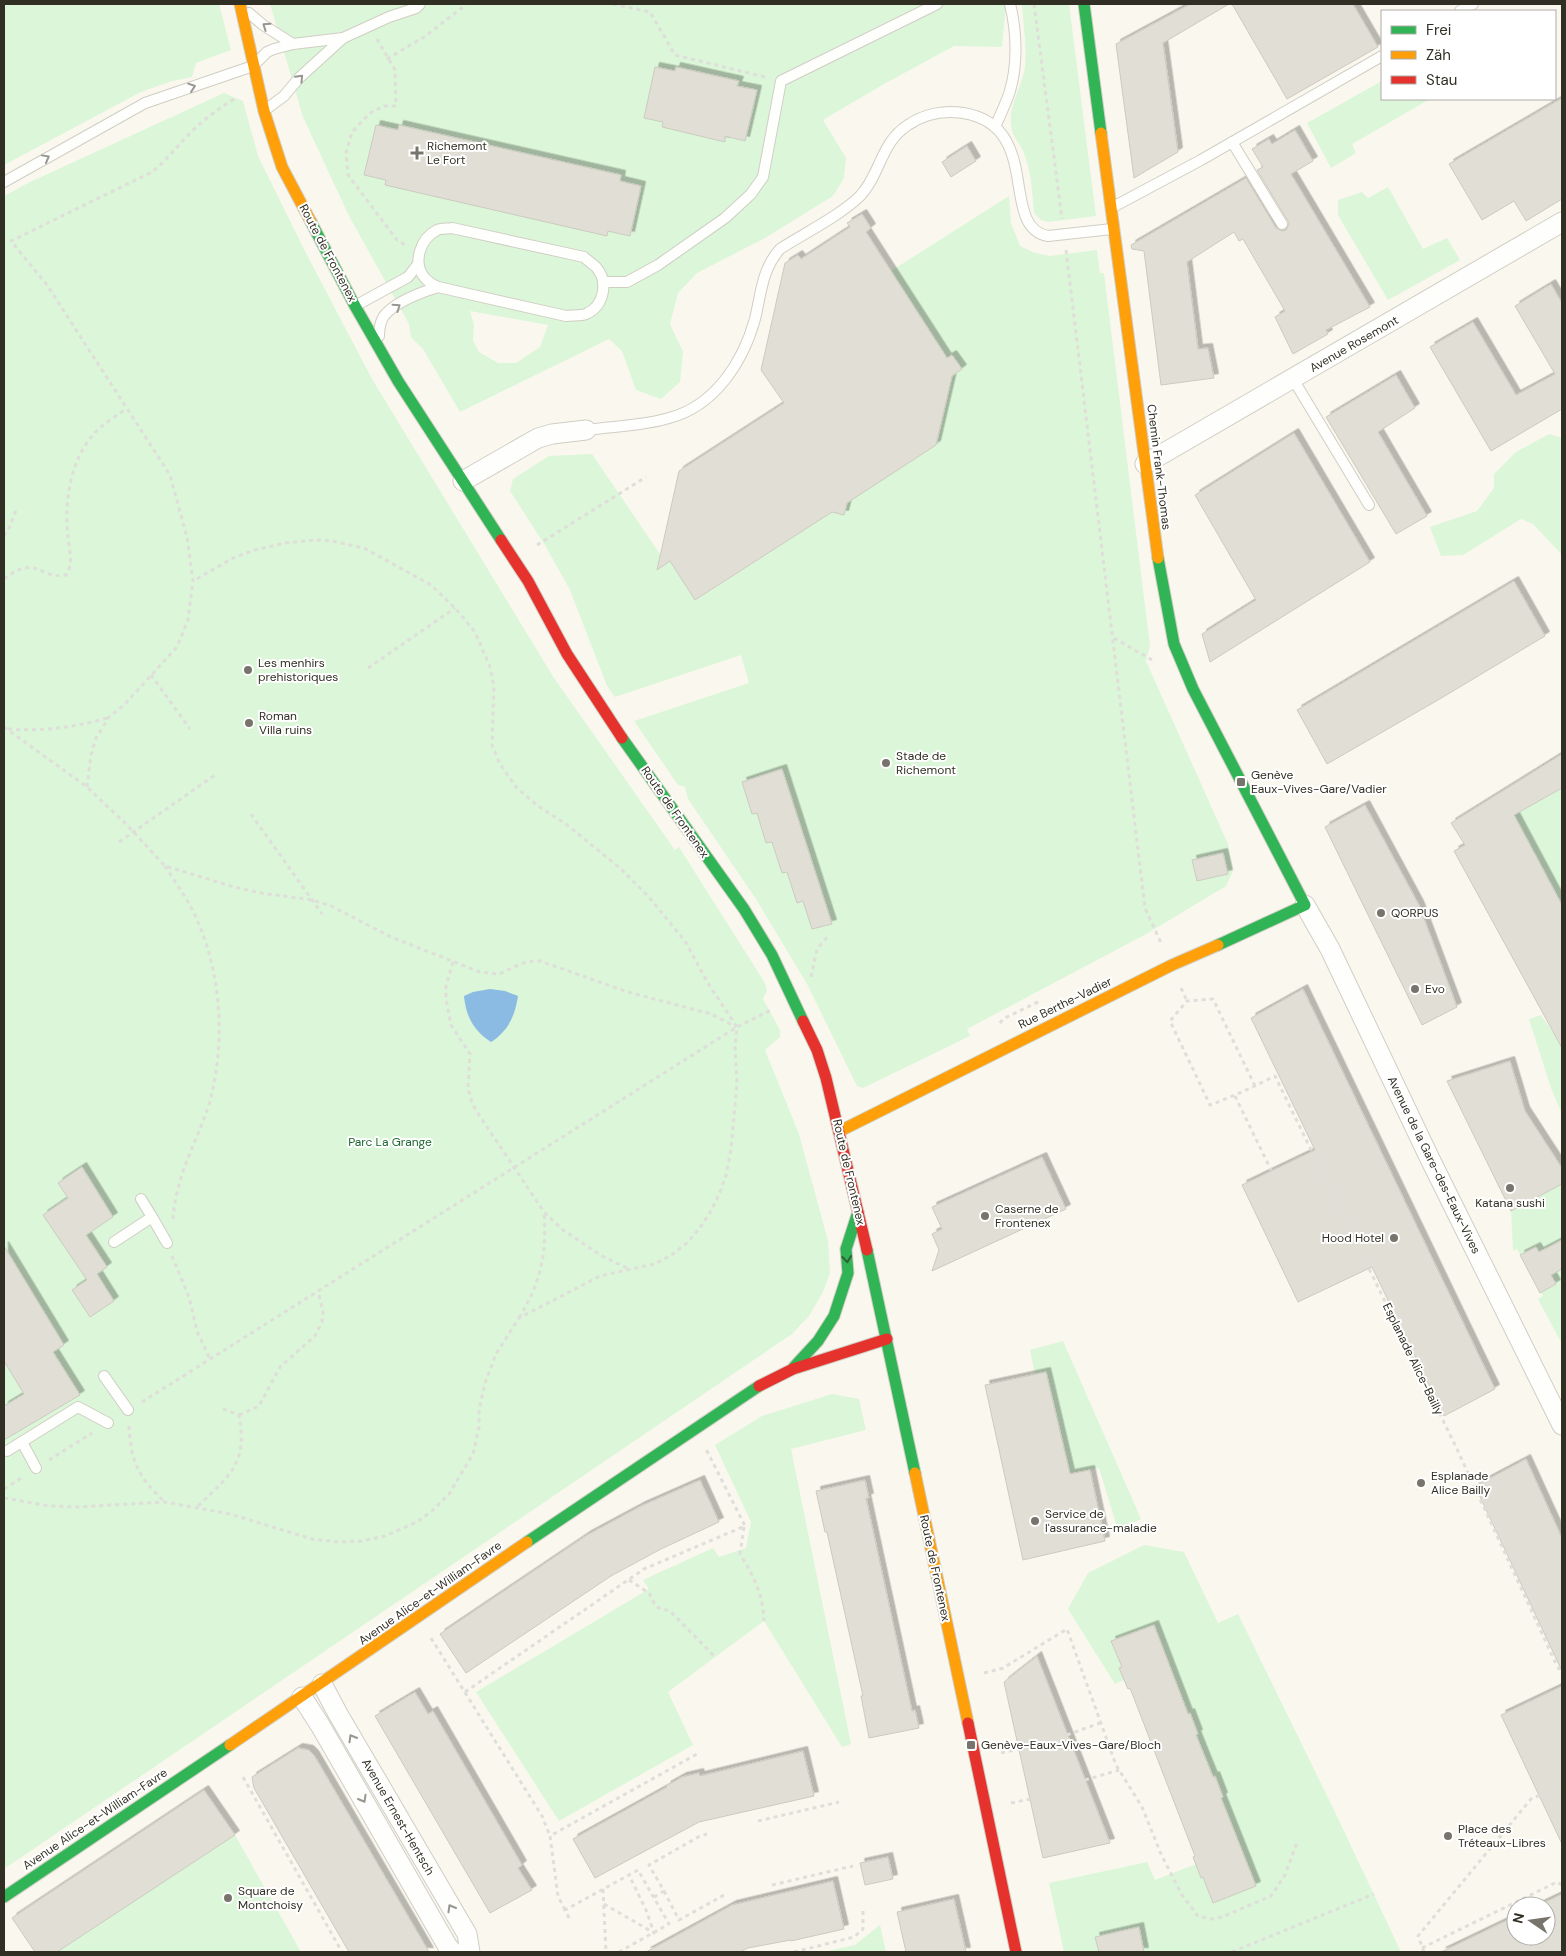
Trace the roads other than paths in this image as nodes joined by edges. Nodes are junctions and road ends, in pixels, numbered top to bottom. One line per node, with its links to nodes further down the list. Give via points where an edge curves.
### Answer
1 (420, 4): 8 (lane)
2 (937, 4): 21 (lane, via 780,81 763,177 751,194 725,218 658,265 627,282)
3 (1010, 4): 13 (lane, via 1015,25 1014,63 1009,93)
4 (1084, 4): 16 (street, Chemin Frank-Thomas)
5 (1473, 4): 7 (lane)
6 (240, 5): 9 (lane, one-way to 6); 11 (street, Route de Frontenex)
7 (1462, 10)
8 (343, 38): 9 (lane); 12 (lane, one-way to 8, via 284,96)
9 (293, 44): 11 (lane, via 267,52)
10 (1381, 57): 14 (lane)
11 (253, 66): 12 (street, Route de Frontenex); 15 (lane, one-way to 11, via 145,103)
12 (264, 111): 23 (street, Route de Frontenex, via 282,167)
13 (995, 127): 19 (lane, via 1015,159 1023,213 1040,234); 26 (lane, via 979,118 953,112 925,116 907,125 887,146 871,181 860,195 780,249 772,258 764,276 747,344 733,369 711,395 698,406 669,418)
14 (1232, 142): 16 (lane); 18 (lane)
15 (4, 182)
16 (1112, 208): 19 (street, Chemin Frank-Thomas)
17 (1562, 222): 25 (street, Avenue Rosemont)
18 (1282, 224)
19 (1114, 229): 27 (street, Chemin Frank-Thomas)
20 (418, 264): 21 (lane, via 425,240 437,230 452,228 584,257 597,268); 22 (lane, via 425,278); 23 (lane, via 408,277)
21 (603, 282): 22 (lane, via 604,295 595,308 585,314 566,316)
22 (438, 287): 24 (lane, one-way to 22, via 384,316 420,293)
23 (355, 306): 24 (street, Route de Frontenex)
24 (378, 344): 28 (street, Route de Frontenex)
25 (1293, 379): 27 (street, Avenue Rosemont); 29 (lane)
26 (586, 430): 28 (street, via 538,438)
27 (1145, 464): 30 (street, Chemin Frank-Thomas, via 1153,532 1174,644 1193,689)
28 (463, 481): 31 (street, Route de Frontenex, via 528,581 567,654 607,716 744,909 772,955 817,1050)
29 (1369, 505)
30 (1305, 905): 31 (street, Rue Berthe-Vadier, via 1172,965); 41 (street, Avenue de la Gare-des-Eaux-Vives, via 1330,949 1430,1159)
31 (840, 1131): 33 (street, Route de Frontenex)
32 (141, 1199): 34 (lane)
33 (858, 1212): 37 (street, Route de Frontenex); 38 (street, one-way to 38, via 846,1249 848,1273 834,1316 818,1341)
34 (152, 1217): 35 (lane); 36 (lane)
35 (114, 1242)
36 (167, 1243)
37 (887, 1339): 38 (street, Avenue Alice-et-William-Favre); 51 (street, Route de Frontenex)
38 (793, 1369): 46 (street, Avenue Alice-et-William-Favre, via 738,1399)
39 (104, 1376): 40 (lane)
40 (128, 1410)
41 (1561, 1418)
42 (108, 1423): 43 (lane, via 78,1407)
43 (22, 1442): 44 (lane); 45 (lane)
44 (7, 1451)
45 (36, 1468)
46 (322, 1684): 47 (street, Avenue Alice-et-William-Favre); 50 (street, Avenue Ernest-Hentsch, one-way to 46, via 467,1934)
47 (302, 1697): 48 (street, Avenue Alice-et-William-Favre); 49 (street, Avenue Ernest-Hentsch, one-way to 49)
48 (4, 1898)
49 (453, 1952)
50 (470, 1952)
51 (1016, 1952)

